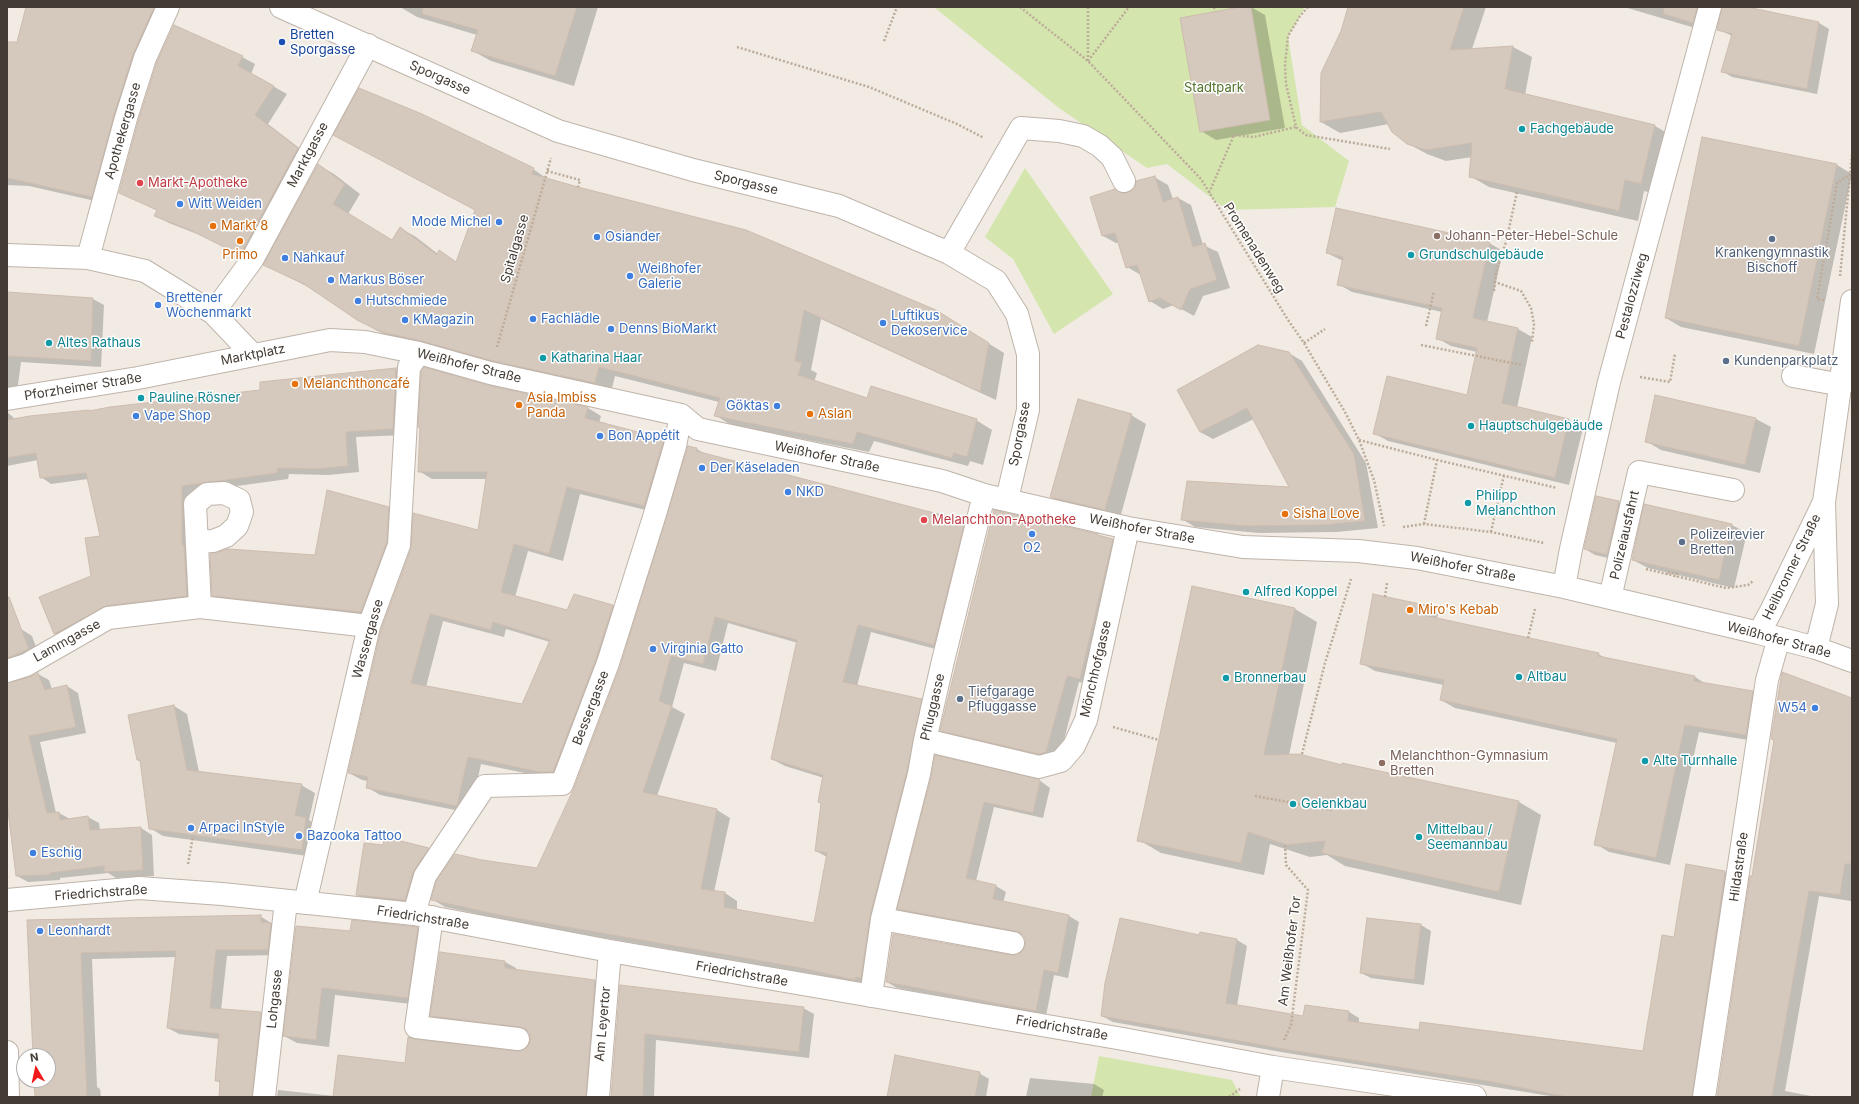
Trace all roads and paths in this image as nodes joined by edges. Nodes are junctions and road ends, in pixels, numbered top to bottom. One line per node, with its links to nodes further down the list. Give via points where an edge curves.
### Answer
1 (168, 7): 30 (street, Apothekergasse, via 145,58)
2 (282, 7): 12 (street, Sporgasse)
3 (897, 7): 11 (path)
4 (1020, 7): 14 (path, Promenadenweg)
5 (1088, 7): 14 (path)
6 (1129, 7): 14 (path)
7 (1214, 7): 10 (path)
8 (1308, 7): 15 (path, via 1288,36 1284,65)
9 (1710, 7): 49 (street, Pestalozziweg)
10 (1215, 11)
11 (884, 41)
12 (368, 45): 16 (street, Sporgasse); 37 (street, Marktgasse, via 249,266)
13 (737, 47): 18 (path, via 869,88 957,124)
14 (1088, 61): 25 (path, Promenadenweg, via 1200,179)
15 (1296, 127): 17 (path, via 1306,135); 25 (path, via 1253,137 1234,135)
16 (558, 131): 20 (path, Spitalgasse); 27 (street, Sporgasse, via 693,170 839,206)
17 (1390, 149)
18 (1008, 151): 22 (street, via 1022,128 1083,136 1112,157); 27 (street)
19 (1852, 156): 21 (path)
20 (547, 171): 23 (path, via 580,180); 48 (path, Spitalgasse)
21 (1850, 174): 28 (path, via 1837,182); 31 (path)
22 (1124, 181)
23 (578, 187)
24 (1517, 192): 32 (path)
25 (1209, 193): 42 (path, Promenadenweg)
26 (1819, 251): 28 (path)
27 (949, 253): 61 (street, Sporgasse, via 996,281 1017,314 1028,354 1028,410)
28 (1825, 253): 33 (path)
29 (7, 255): 30 (street)
30 (88, 258): 37 (street, via 145,271)
31 (1839, 280)
32 (1495, 282): 35 (path); 41 (path, via 1521,290 1531,308 1534,324)
33 (1818, 290)
34 (1434, 291): 38 (path)
35 (1494, 291)
36 (1852, 300): 52 (street, Heilbronner Straße)
37 (213, 313): 46 (street)
38 (1426, 326)
39 (1325, 329): 42 (path)
40 (347, 340): 44 (street, Weißhofer Straße); 46 (street, Marktplatz, via 330,340)
41 (1532, 342)
42 (1304, 343): 55 (path, Promenadenweg)
43 (1421, 345): 47 (path)
44 (419, 353): 48 (street, Weißhofer Straße); 76 (street, Wassergasse, via 409,367 399,545)
45 (1675, 354): 49 (path, via 1670,382)
46 (253, 355): 50 (street, Marktplatz)
47 (1522, 365)
48 (490, 372): 54 (street, Weißhofer Straße)
49 (1612, 372): 66 (street, Pestalozziweg)
50 (158, 374): 53 (street, Pforzheimer Straße)
51 (1793, 376): 52 (street)
52 (1842, 385): 62 (street, Heilbronner Straße)
53 (7, 399)
54 (681, 415): 60 (street, Weißhofer Straße, via 698,429 942,481); 91 (street, Bessergasse, via 655,514 608,663 562,784 485,786 425,876)
55 (1359, 440): 56 (path); 67 (path, Promenadenweg, via 1374,480)
56 (1437, 460): 57 (path); 64 (path, via 1424,524)
57 (1504, 475): 58 (path); 64 (path)
58 (1563, 490)
59 (1733, 490): 73 (street, Polizeiausfahrt, via 1639,472)
60 (984, 495): 61 (street, Weißhofer Straße); 83 (street, Pfluggasse)
61 (1007, 499): 63 (street, Weißhofer Straße)
62 (1824, 502): 77 (street, Heilbronner Straße, via 1772,611); 79 (street, Heilbronner Straße, via 1827,604)
63 (1128, 528): 67 (street, Weißhofer Straße, via 1244,547); 82 (street, Mönchhofgasse)
64 (1491, 532): 66 (path)
65 (197, 542): 75 (street)
66 (1571, 549): 71 (street, Pestalozziweg)
67 (1390, 563): 71 (street, Weißhofer Straße); 72 (path)
68 (1352, 576): 85 (path, via 1325,663)
69 (1676, 577): 69 (path, via 1666,575 1667,572 1673,571 1677,574); 70 (path, via 1726,588 1748,585)
70 (1754, 580)
71 (1564, 588): 73 (street, Weißhofer Straße)
72 (1384, 597)
73 (1610, 598): 77 (street, Weißhofer Straße)
74 (1536, 605): 78 (path)
75 (200, 607): 76 (street, Lammgasse); 81 (street, Lammgasse, via 108,618 26,665)
76 (369, 626): 90 (street, Wassergasse)
77 (1769, 636): 79 (street, Weißhofer Straße); 104 (street, Hildastraße, via 1767,680)
78 (1528, 638)
79 (1816, 648): 80 (street, Weißhofer Straße)
80 (1852, 661)
81 (7, 671)
82 (1086, 720): 83 (street, Mönchhofgasse, via 1074,746 1061,761 1040,767); 84 (path)
83 (932, 733): 92 (street, Pfluggasse)
84 (1159, 740)
85 (1302, 754)
86 (1255, 796): 87 (path)
87 (1332, 810)
88 (1285, 844): 98 (path, Am Weißhofer Tor, via 1286,865 1308,890 1290,1026)
89 (7, 900): 90 (street, Friedrichstraße, via 139,888)
90 (295, 902): 91 (street, Friedrichstraße); 100 (street, Lohgasse)
91 (423, 916): 94 (street, Friedrichstraße); 96 (street, via 416,1027)
92 (882, 919): 93 (street); 95 (street, Pfluggasse)
93 (1014, 943)
94 (610, 951): 95 (street, Friedrichstraße); 101 (street, Am Leyertor)
95 (871, 996): 98 (street, Friedrichstraße)
96 (518, 1039)
97 (7, 1052): 99 (street)
98 (1273, 1066): 102 (street); 103 (street, Friedrichstraße)
99 (8, 1097)
100 (264, 1097)
101 (598, 1097)
102 (1268, 1097)
103 (1475, 1097)
104 (1704, 1097)

